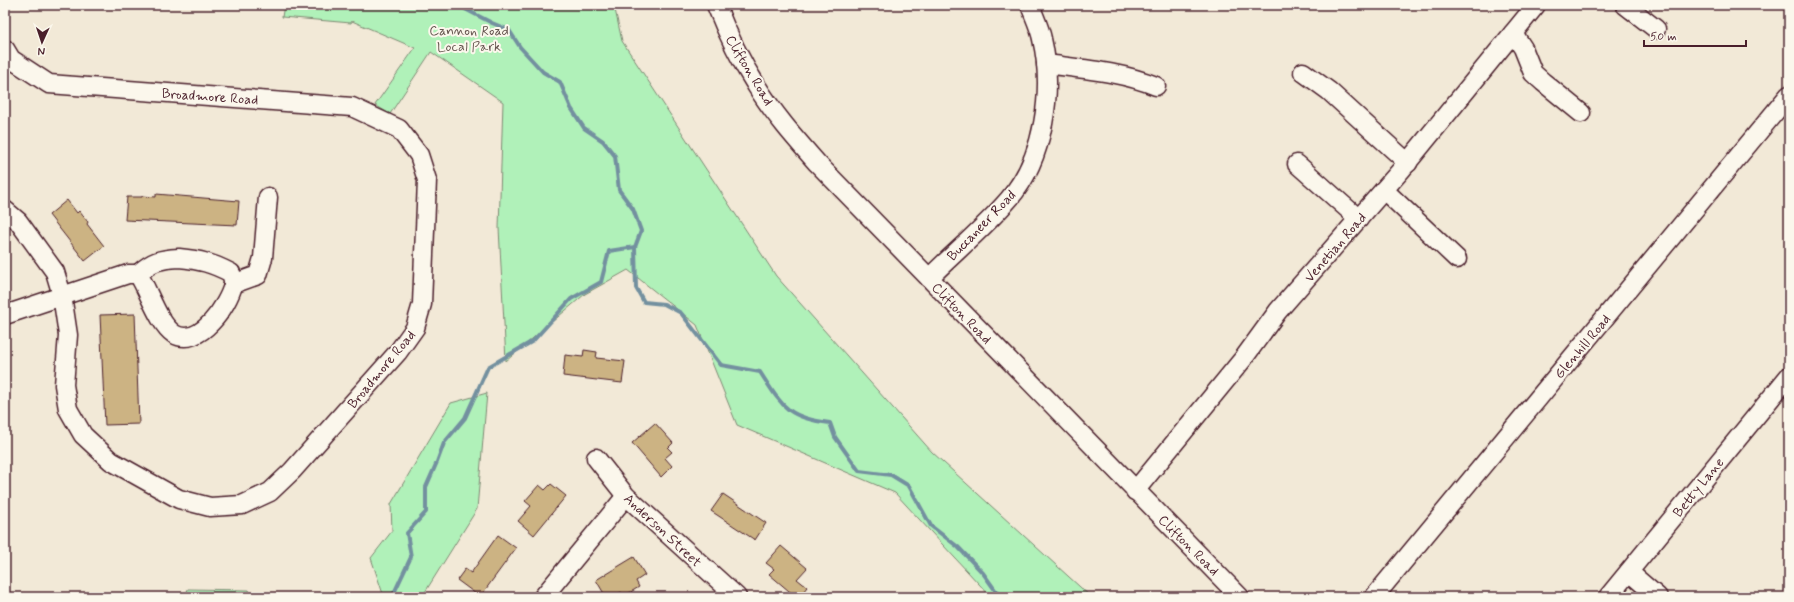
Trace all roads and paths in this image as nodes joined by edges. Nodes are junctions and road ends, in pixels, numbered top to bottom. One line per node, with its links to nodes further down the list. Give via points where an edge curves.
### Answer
1 (716, 5): 21 (street, Clifton Road, via 728,34 756,86 784,124 817,163)
2 (1030, 5): 8 (street, Buccaneer Road, via 1042,38)
3 (1536, 5): 6 (street, Venetian Road)
4 (1625, 5): 5 (street)
5 (1656, 29)
6 (1513, 33): 12 (street, via 1523,48 1533,73); 13 (street, Venetian Road)
7 (5, 49): 23 (street, Broadmore Road, via 12,59 49,84 352,107 399,129 419,155 427,180 422,304 415,328 398,352 292,471 270,492 242,505 210,507 179,499 111,461 83,435 68,409 64,385 68,335)
8 (1046, 64): 10 (street, via 1140,80); 21 (street, Buccaneer Road, via 1047,101 1036,150 1026,174 1010,198)
9 (1303, 72): 13 (street, via 1329,91)
10 (1156, 86)
11 (1789, 94): 33 (street, Glenhill Road)
12 (1581, 113)
13 (1408, 163): 15 (street, Venetian Road)
14 (1297, 164): 18 (street)
15 (1384, 190): 18 (street, Venetian Road); 19 (street)
16 (268, 197): 22 (street, via 263,258 258,275)
17 (5, 210): 23 (street, Broadmore Road, via 18,221 55,272)
18 (1359, 219): 27 (street, Venetian Road, via 1278,311 1243,359)
19 (1457, 259)
20 (138, 274): 22 (street, via 148,264 163,259 195,259 212,263 231,273); 22 (street, via 167,329 176,335 190,337 202,330 220,313); 23 (street, via 128,274)
21 (929, 278): 27 (street, Clifton Road)
22 (233, 284)
23 (62, 295): 24 (street)
24 (5, 315)
25 (1789, 376): 29 (street, Betty Lane)
26 (596, 458): 28 (street, Anderson Street)
27 (1136, 491): 32 (street, Clifton Road)
28 (626, 496): 30 (street); 31 (street, Anderson Street)
29 (1629, 572): 34 (street, Betty Lane); 35 (street)
30 (543, 597)
31 (737, 597)
32 (1240, 597)
33 (1374, 597)
34 (1608, 597)
35 (1658, 597)

